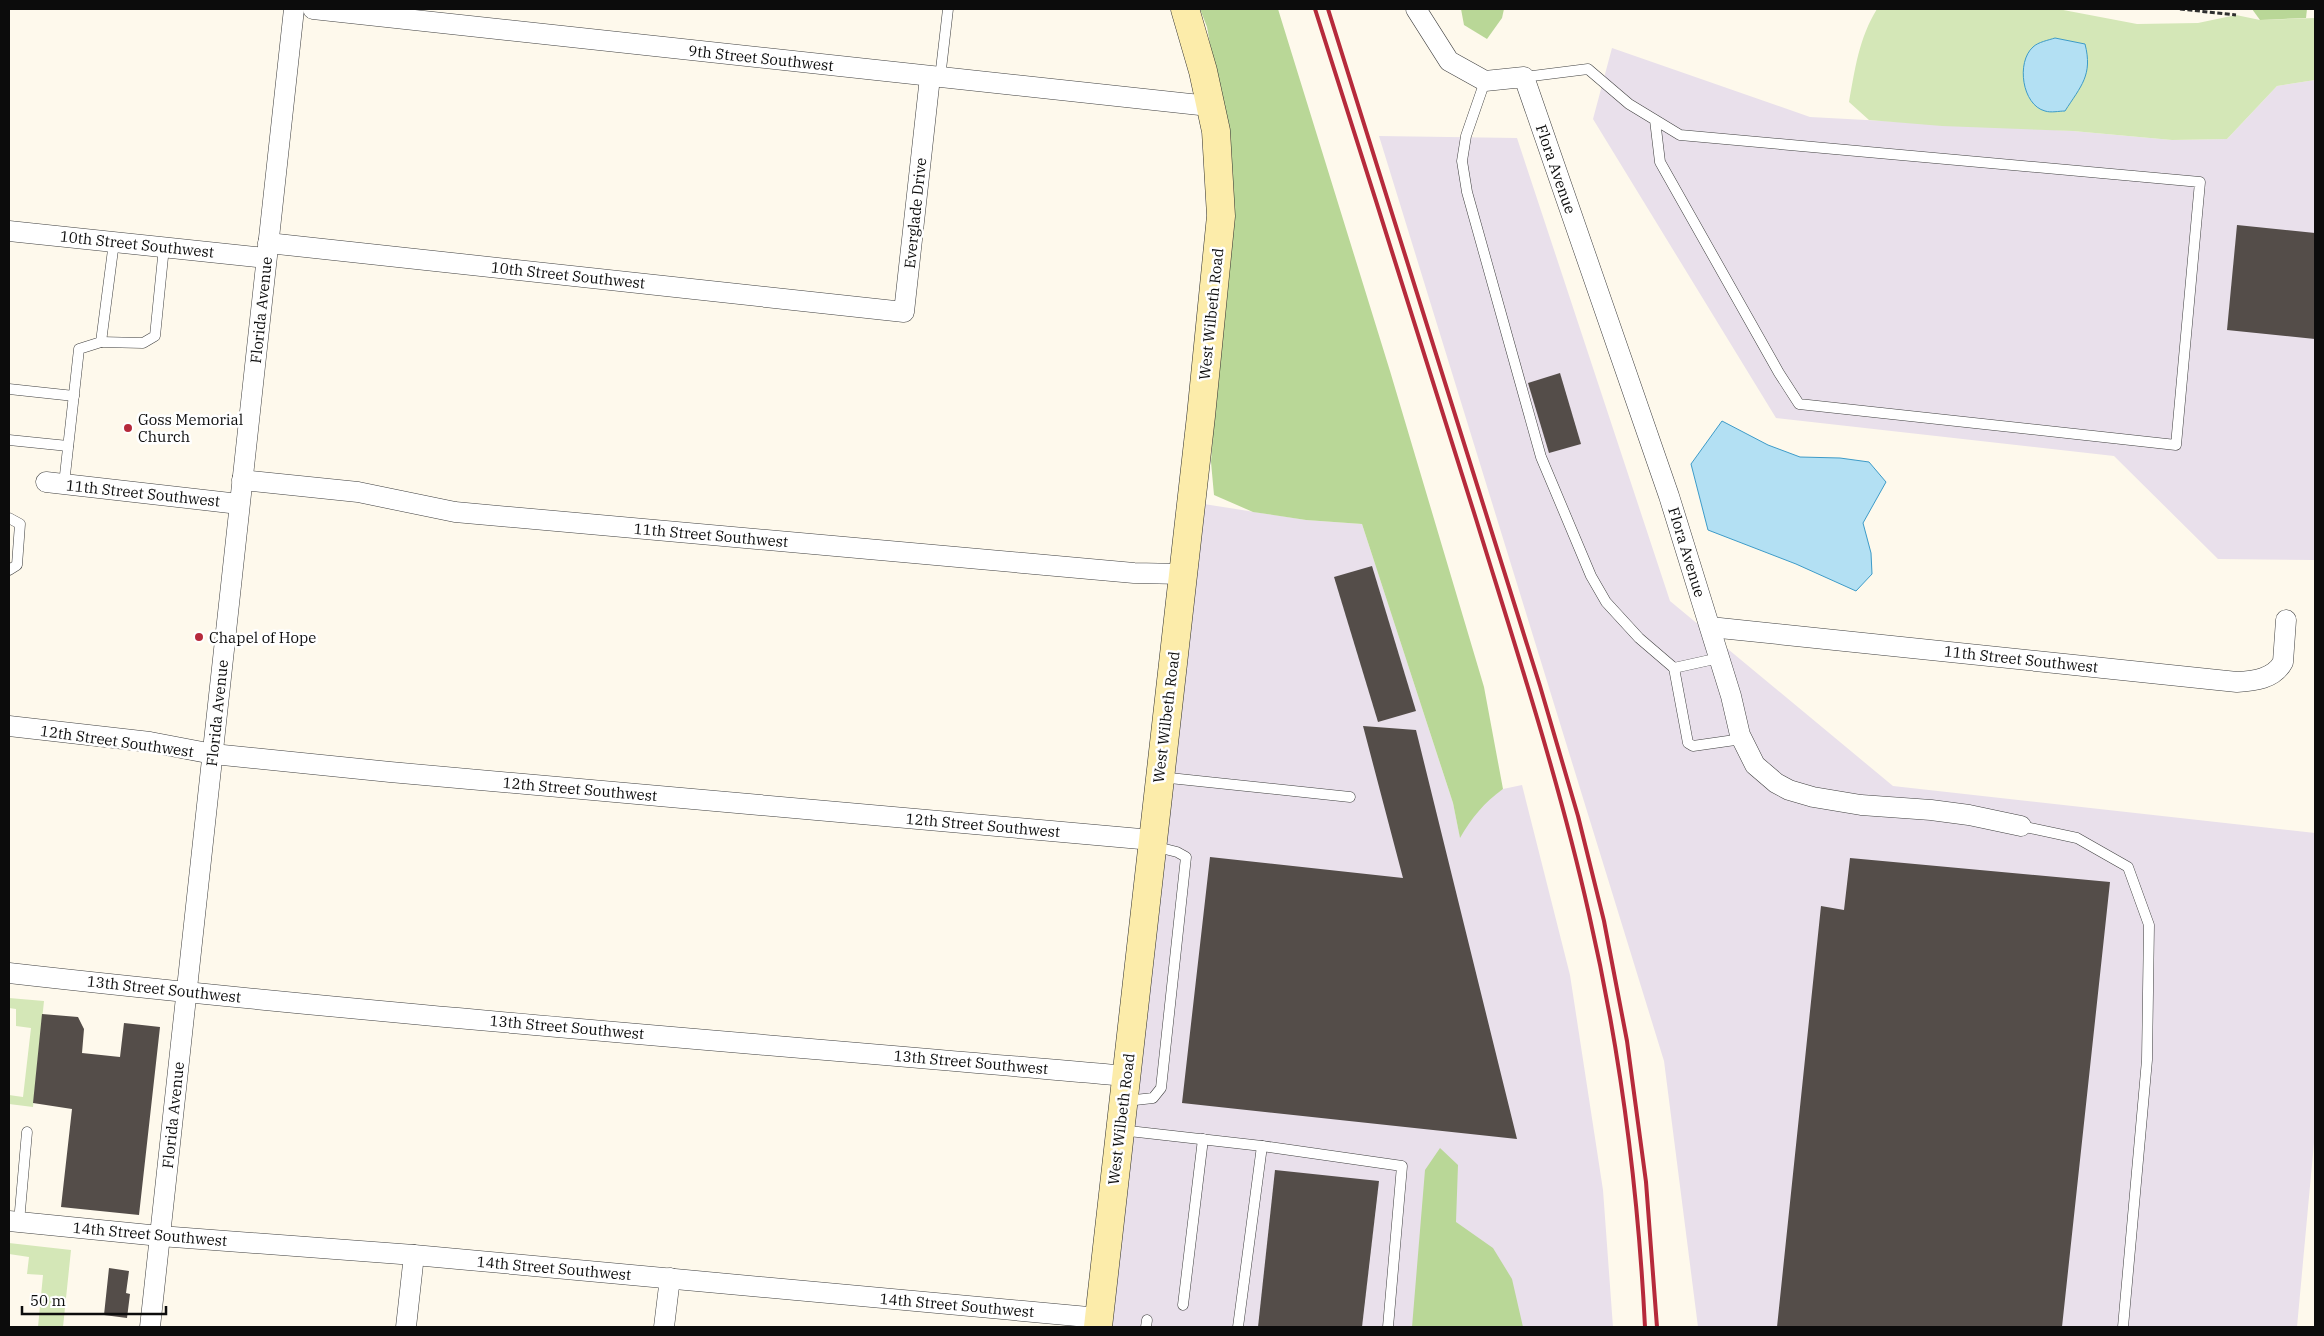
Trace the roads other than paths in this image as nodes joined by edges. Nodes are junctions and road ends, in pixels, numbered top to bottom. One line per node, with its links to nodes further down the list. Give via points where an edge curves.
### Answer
1 (294, 9): 14 (street, Florida Avenue)
2 (313, 9): 6 (street, 9th Street Southwest)
3 (948, 9): 6 (lane)
4 (1185, 9): 9 (main road, West Wilbeth Road, via 1203,71)
5 (1416, 9): 8 (street, via 1448,61)
6 (935, 77): 9 (street, 9th Street Southwest); 15 (street, Everglade Drive, via 904,312)
7 (1524, 77): 8 (street); 10 (lane, via 1588,69 1629,104); 28 (street, Flora Avenue, via 1666,487)
8 (1485, 80): 30 (lane, via 1466,136 1462,161 1467,192 1541,457 1591,576 1606,602)
9 (1209, 106): 26 (main road, West Wilbeth Road, via 1218,144 1221,216)
10 (1654, 120): 10 (lane, via 1660,162 1778,373 1799,404 2176,445 2200,182 1680,135)
11 (9, 231): 12 (street, 10th Street Southwest)
12 (114, 242): 13 (street, 10th Street Southwest); 16 (lane)
13 (164, 247): 14 (street, 10th Street Southwest); 16 (lane, via 155,336 143,343)
14 (267, 250): 15 (street, 10th Street Southwest); 21 (street, Florida Avenue)
15 (867, 308)
16 (101, 342): 18 (lane, via 79,349)
17 (9, 389): 18 (lane)
18 (74, 396): 20 (lane)
19 (9, 440): 20 (lane)
20 (68, 446): 22 (lane)
21 (242, 480): 23 (street, Florida Avenue); 26 (street, 11th Street Southwest, via 358,492 455,512)
22 (55, 483): 23 (street, 11th Street Southwest)
23 (239, 504): 33 (street, Florida Avenue)
24 (9, 518): 25 (lane, via 20,524 17,565)
25 (9, 570)
26 (1182, 574): 34 (main road, West Wilbeth Road)
27 (2286, 620): 28 (street, 11th Street Southwest, via 2280,668 2264,678 2237,682)
28 (1710, 627): 29 (street, Flora Avenue)
29 (1719, 658): 30 (lane); 32 (street, Flora Avenue)
30 (1674, 668): 32 (lane, via 1688,743 1693,746)
31 (9, 726): 33 (street, 12th Street Southwest, via 150,742)
32 (1742, 739): 36 (street, Flora Avenue, via 1755,765 1789,790 1834,802 1931,810)
33 (213, 754): 37 (street, 12th Street Southwest); 39 (street, Florida Avenue)
34 (1159, 777): 35 (lane); 37 (main road, West Wilbeth Road)
35 (1350, 797)
36 (2021, 826): 56 (lane, via 2077,838 2128,868 2149,925 2147,1060)
37 (1152, 843): 40 (main road, West Wilbeth Road); 40 (lane, via 1186,857 1161,1088 1153,1098)
38 (9, 973): 39 (street, 13th Street Southwest)
39 (187, 992): 40 (street, 13th Street Southwest); 46 (street, Florida Avenue)
40 (1125, 1089): 41 (main road, West Wilbeth Road)
41 (1120, 1130): 43 (lane); 50 (main road, West Wilbeth Road)
42 (27, 1132): 45 (lane)
43 (1203, 1139): 44 (lane); 49 (lane)
44 (1262, 1146): 54 (lane); 55 (lane, via 1402,1166)
45 (14, 1221): 46 (street, 14th Street Southwest)
46 (160, 1236): 47 (street, 14th Street Southwest); 51 (street, Florida Avenue)
47 (414, 1255): 48 (street, 14th Street Southwest); 52 (street)
48 (670, 1278): 50 (street, 14th Street Southwest); 53 (street)
49 (1182, 1305)
50 (1099, 1322)
51 (150, 1327)
52 (406, 1327)
53 (664, 1327)
54 (1238, 1327)
55 (1388, 1327)
56 (2123, 1327)

